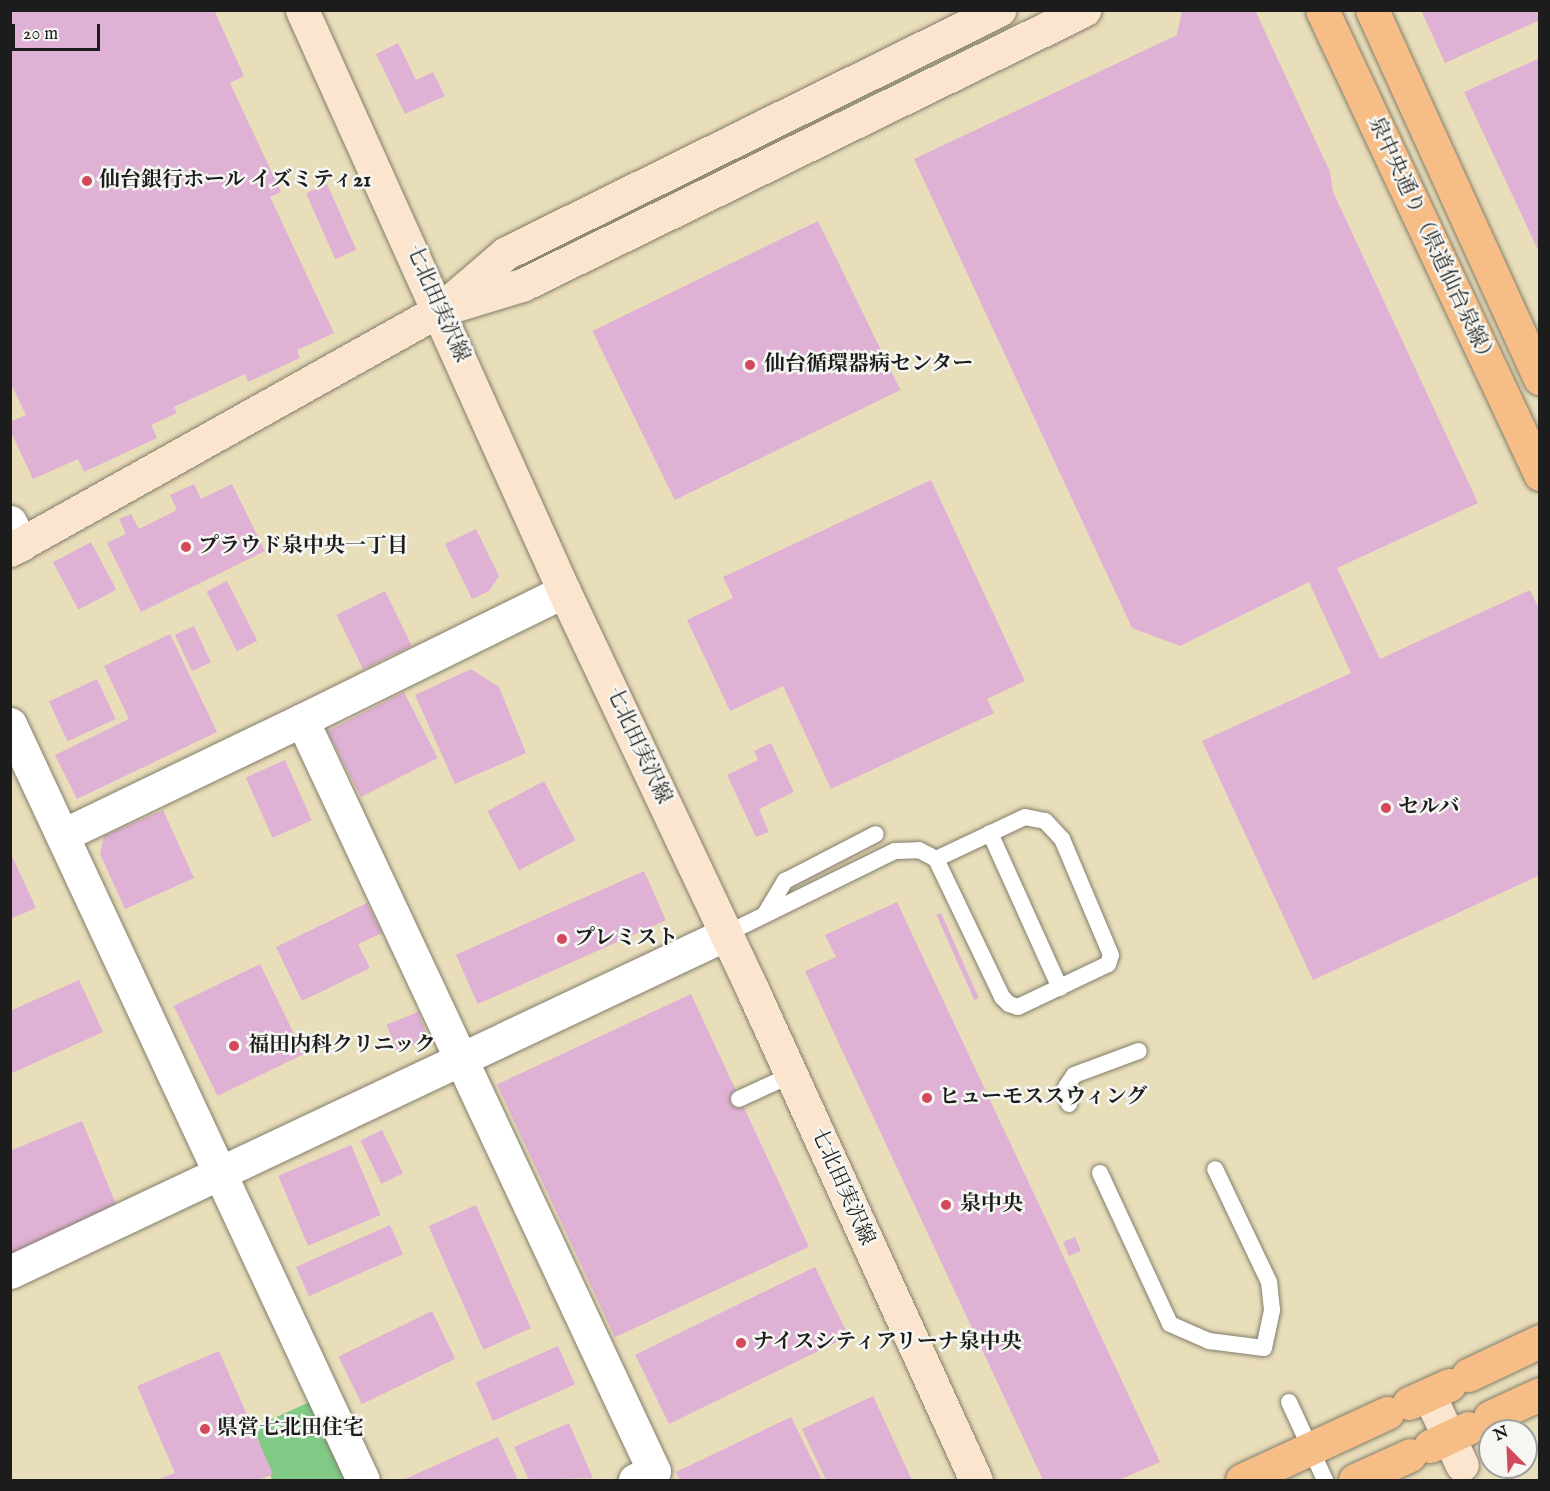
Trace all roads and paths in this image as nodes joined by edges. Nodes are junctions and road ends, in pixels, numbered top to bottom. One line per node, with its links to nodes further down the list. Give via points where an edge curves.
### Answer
1 (302, 10): 6 (street, 七北田実沢線)
2 (999, 10): 6 (street, via 506,253)
3 (1084, 10): 6 (street, via 522,285)
4 (1322, 10): 8 (main road, 泉中央通り（県道仙台泉線）)
5 (1372, 10): 7 (main road, 泉中央通り（県道仙台泉線）)
6 (440, 310): 9 (street); 10 (street, 七北田実沢線)
7 (1539, 378)
8 (1539, 474)
9 (14, 538)
10 (564, 591): 11 (street); 18 (street, 七北田実沢線)
11 (302, 720): 15 (street); 21 (street)
12 (10, 724): 15 (street)
13 (990, 833): 16 (lane); 19 (lane); 19 (lane, via 1036,816 1056,829 1062,839 1111,955 1100,970)
14 (876, 834): 17 (lane, via 785,881)
15 (63, 835): 26 (street)
16 (936, 858): 17 (lane, via 919,850 895,851); 19 (lane, via 1002,997 1018,1007)
17 (764, 915): 18 (lane)
18 (726, 934): 21 (street); 22 (street, 七北田実沢線)
19 (1060, 988)
20 (1139, 1051): 24 (lane, via 1074,1075 1065,1087)
21 (460, 1059): 26 (street); 36 (street, via 654,1471)
22 (791, 1075): 23 (lane); 37 (street, 七北田実沢線)
23 (739, 1099)
24 (1069, 1104)
25 (1215, 1169): 27 (lane, via 1269,1282 1272,1310 1265,1350 1209,1341 1170,1324)
26 (222, 1172): 28 (street); 35 (street)
27 (1100, 1173)
28 (10, 1272)
29 (1539, 1341): 30 (main road)
30 (1429, 1394): 33 (street); 34 (main road)
31 (1539, 1394): 33 (main road)
32 (1289, 1402): 34 (lane)
33 (1451, 1441): 40 (main road)
34 (1310, 1448): 38 (main road); 39 (lane)
35 (363, 1480)
36 (635, 1480)
37 (975, 1480)
38 (1242, 1480)
39 (1325, 1480)
40 (1354, 1480)

